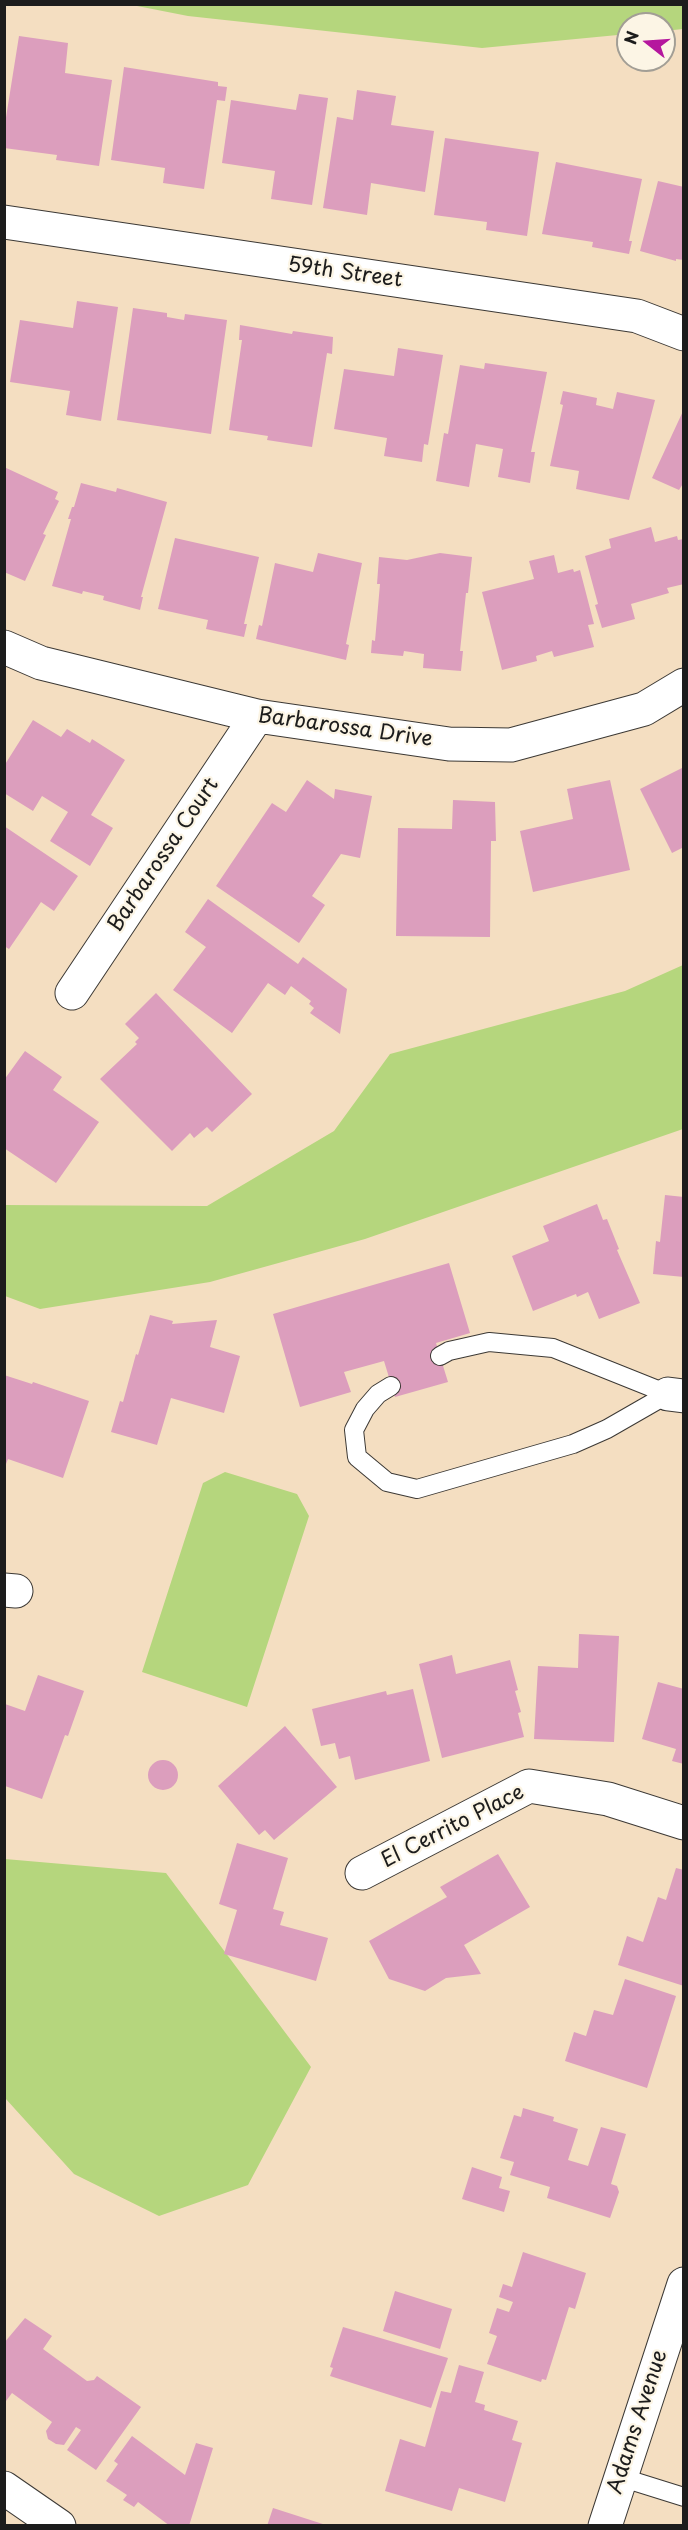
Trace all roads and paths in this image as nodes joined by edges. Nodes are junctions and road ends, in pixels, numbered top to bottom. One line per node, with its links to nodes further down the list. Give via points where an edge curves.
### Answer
1 (4, 222): 2 (street, 59th Street, via 638,316)
2 (684, 334)
3 (4, 647): 5 (street, Barbarossa Drive, via 41,663)
4 (684, 685): 5 (street, Barbarossa Drive, via 644,710 511,745 449,744)
5 (257, 716): 6 (street, Barbarossa Court)
6 (72, 993)
7 (440, 1356): 9 (lane, via 489,1342 553,1348)
8 (391, 1386): 9 (lane, via 365,1408 354,1430 357,1457 387,1482 417,1489 573,1444)
9 (676, 1395)
10 (684, 1823): 11 (street, El Cerrito Place, via 608,1799 529,1786)
11 (362, 1873)
12 (684, 2284): 13 (street, Adams Avenue)
13 (620, 2477): 15 (lane); 17 (street, Adams Avenue)
14 (4, 2488): 16 (street)
15 (684, 2497)
16 (59, 2526)
17 (605, 2526)

